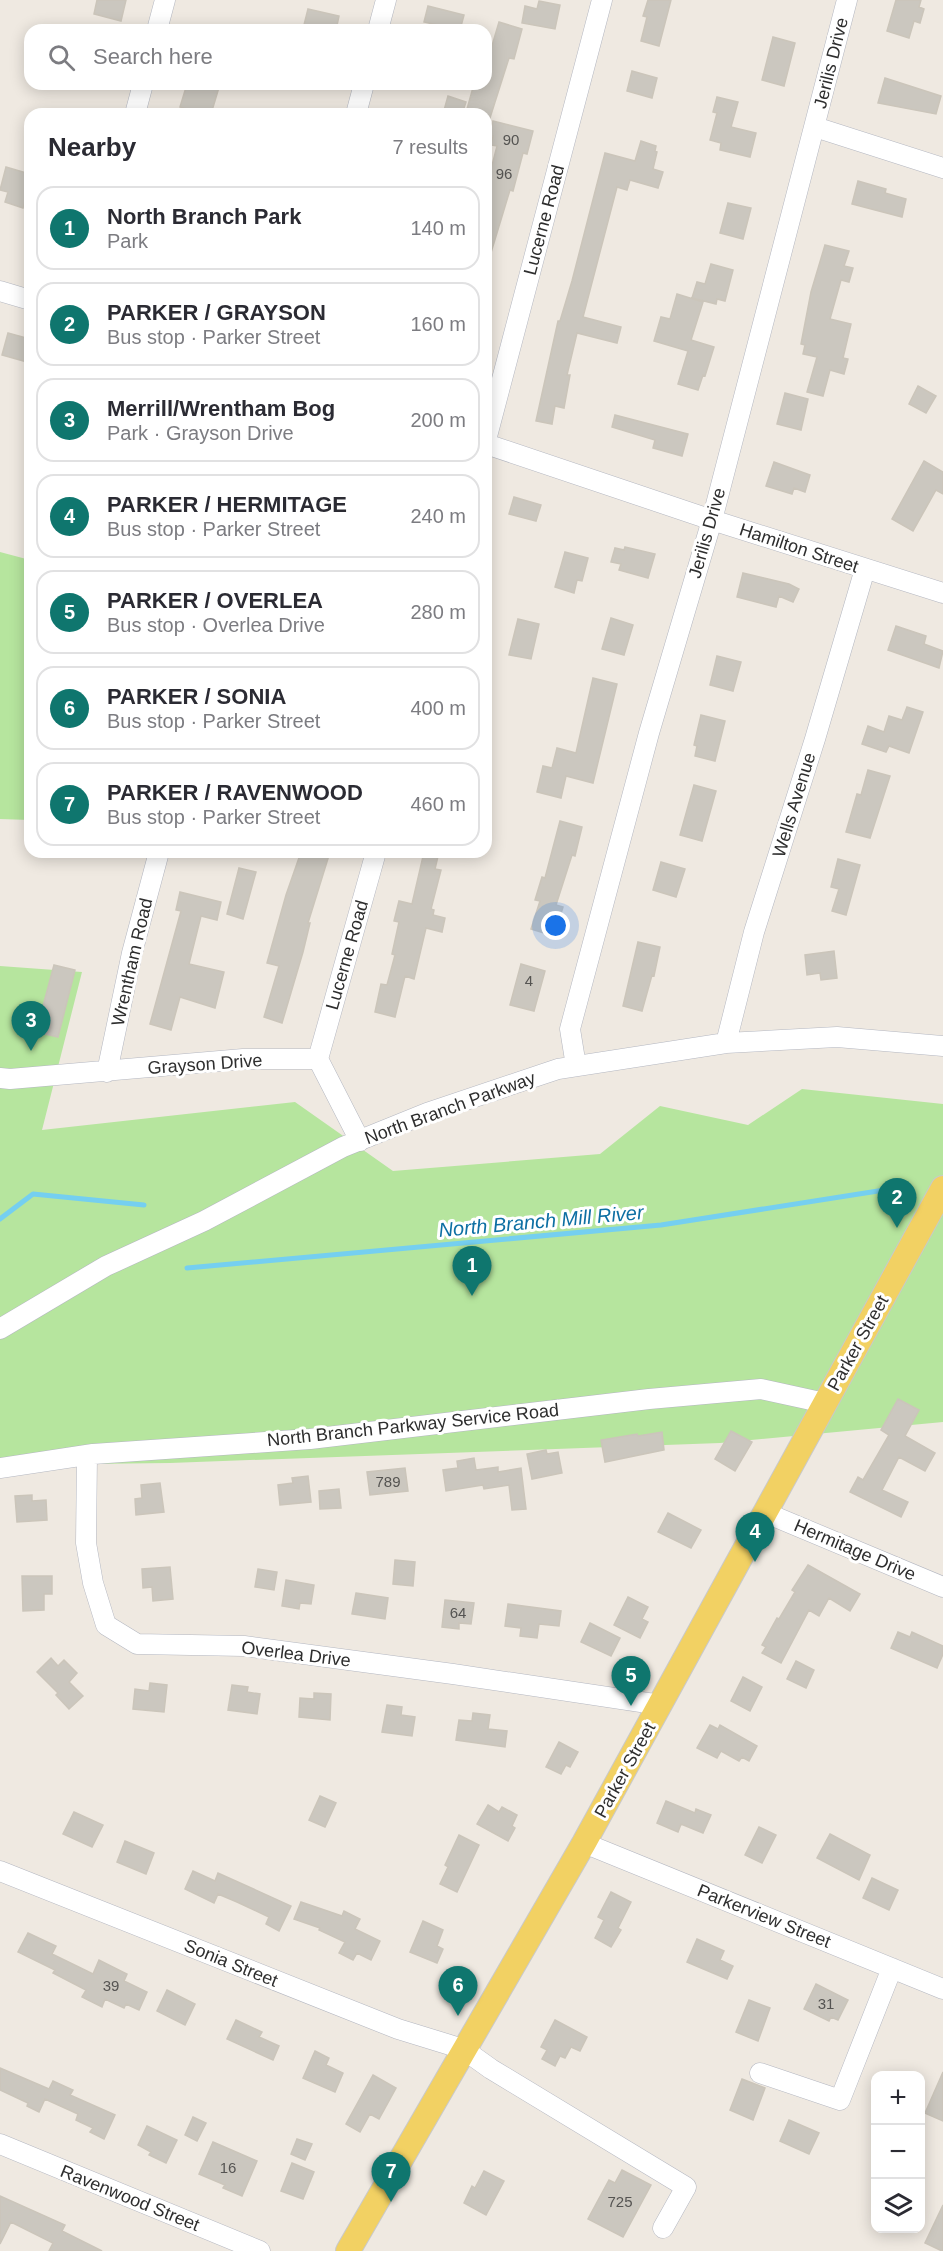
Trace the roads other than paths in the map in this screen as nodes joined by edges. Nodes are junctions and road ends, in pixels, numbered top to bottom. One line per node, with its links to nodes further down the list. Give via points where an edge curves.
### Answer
1 (165, 0): 5 (street)
2 (386, 0): 6 (street)
3 (603, 0): 15 (street, Lucerne Road)
4 (847, 0): 11 (street, Jerilis Drive)
5 (159, 24)
6 (380, 24)
7 (141, 90): 9 (street)
8 (362, 90): 10 (street)
9 (137, 108)
10 (358, 108)
11 (814, 127): 12 (street); 17 (street, Jerilis Drive)
12 (943, 168)
13 (0, 291): 14 (street)
14 (24, 298)
15 (492, 419)
16 (492, 444): 17 (street, Hamilton Street)
17 (712, 520): 18 (street, Hamilton Street); 25 (street, Jerilis Drive, via 649,733 570,1029)
18 (865, 569): 19 (street, Hamilton Street); 22 (street, Wells Avenue, via 754,932)
19 (941, 588)
20 (157, 858): 26 (street, Wrentham Road)
21 (374, 858): 24 (street, Lucerne Road)
22 (726, 1042): 23 (street, North Branch Parkway, via 837,1037); 25 (street, North Branch Parkway)
23 (943, 1046)
24 (318, 1059): 26 (street, Grayson Drive, via 243,1059); 28 (street)
25 (576, 1066): 28 (street, North Branch Parkway, via 427,1113)
26 (107, 1072): 27 (street, Grayson Drive)
27 (0, 1078)
28 (360, 1141): 30 (street, North Branch Parkway, via 106,1266)
29 (943, 1188): 31 (main road, Parker Street)
30 (0, 1329)
31 (825, 1403): 32 (street, North Branch Parkway Service Road, via 761,1389 310,1439); 34 (main road, Parker Street)
32 (87, 1455): 33 (street, North Branch Parkway Service Road); 36 (street, Overlea Drive, via 86,1543 93,1583 106,1625 137,1644 244,1646)
33 (0, 1468)
34 (766, 1513): 35 (street, Hermitage Drive); 36 (main road, Parker Street)
35 (943, 1587)
36 (660, 1705): 37 (main road, Parker Street)
37 (584, 1843): 39 (street, Parkerview Street); 41 (main road, Parker Street)
38 (0, 1871): 41 (street, Sonia Street, via 398,2029)
39 (892, 1968): 40 (street, Parkerview Street); 42 (street, via 840,2100)
40 (943, 1989)
41 (463, 2049): 44 (street, Sonia Street, via 686,2187); 46 (main road, Parker Street)
42 (760, 2073)
43 (0, 2144): 45 (street, Ravenwood Street)
44 (663, 2228)
45 (260, 2251)
46 (348, 2251)

